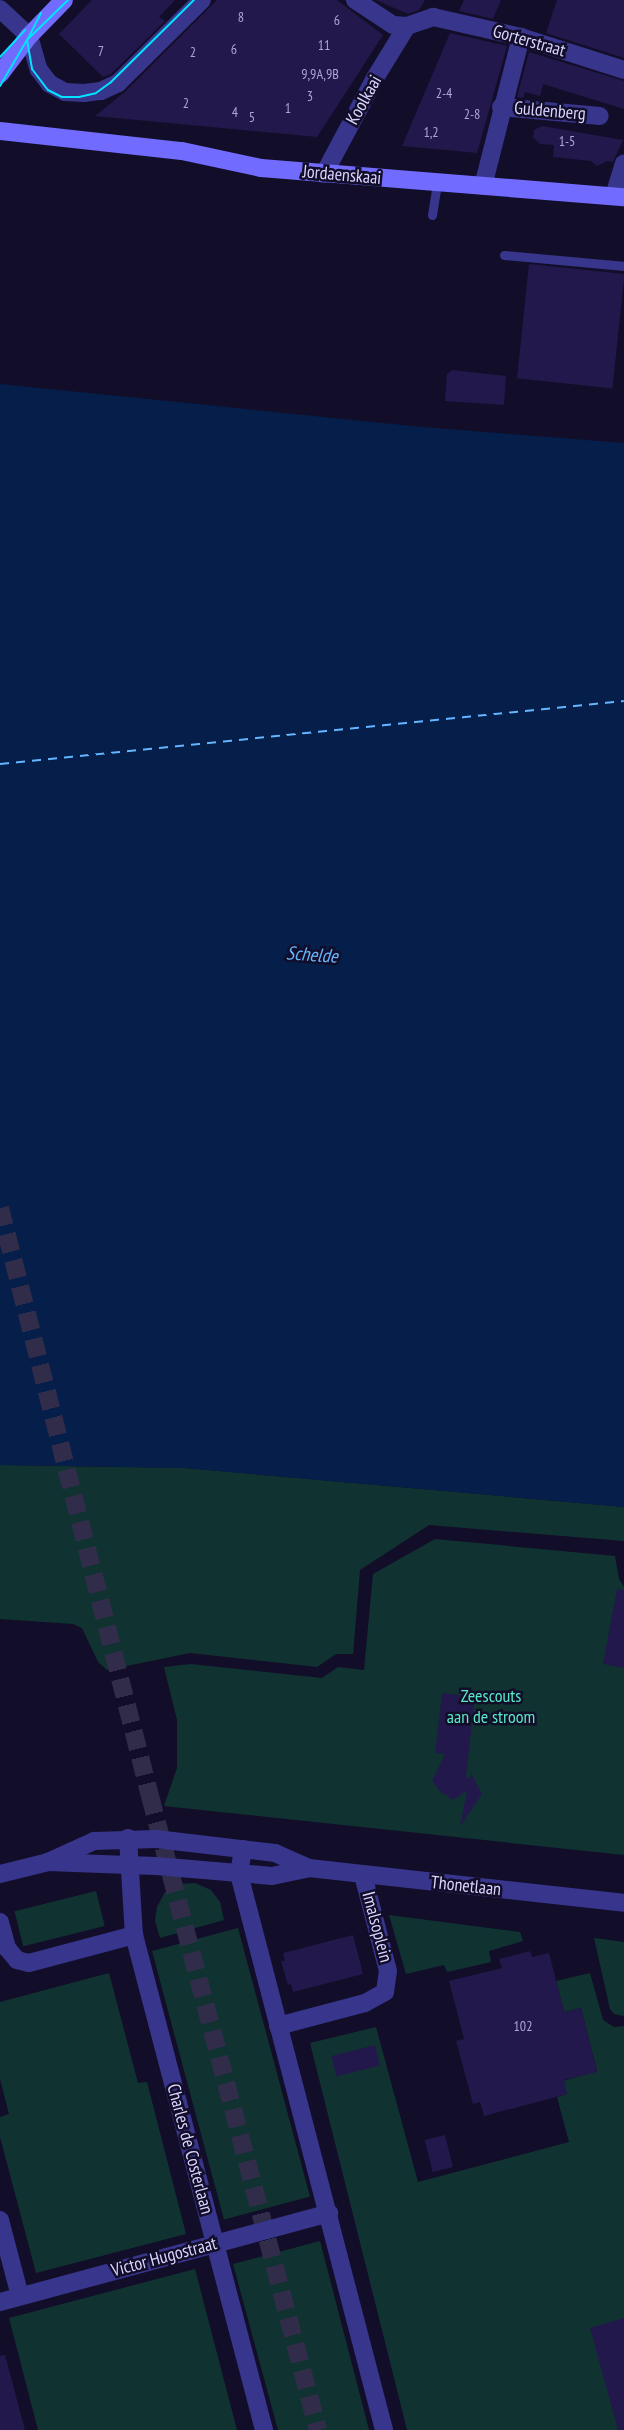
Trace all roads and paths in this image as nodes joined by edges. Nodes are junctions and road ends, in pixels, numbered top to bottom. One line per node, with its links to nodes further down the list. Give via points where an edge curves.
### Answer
1 (64, 0): 7 (street)
2 (202, 0): 7 (street, via 118,83 96,93 65,92 50,83 39,70)
3 (355, 0): 6 (street, via 393,25)
4 (435, 8): 6 (street); 8 (street, Gorterstraat)
5 (0, 9): 7 (street)
6 (407, 26): 15 (street, Koolkaai)
7 (29, 36): 10 (street)
8 (521, 37): 9 (street, Gorterstraat); 11 (street, Guldenberg)
9 (624, 70)
10 (0, 74)
11 (501, 107): 12 (street, Guldenberg); 17 (street, Guldenberg)
12 (600, 116)
13 (0, 131): 15 (street, Jordaenskaai, via 182,151 261,168)
14 (624, 164): 18 (street)
15 (324, 174): 16 (street, Jordaenskaai)
16 (437, 183): 17 (street, Jordaenskaai); 19 (lane)
17 (483, 186): 18 (street, Jordaenskaai)
18 (619, 197)
19 (432, 215)
20 (504, 254): 21 (lane)
21 (624, 266)
22 (128, 1838): 23 (street, Thonetlaan); 24 (street, Thonetlaan, via 79,1845); 25 (street)
23 (243, 1849): 26 (street, Thonetlaan, via 275,1853); 28 (street)
24 (48, 1862): 25 (street, Thonetlaan); 27 (street, Thonetlaan)
25 (127, 1866): 28 (street, Thonetlaan); 32 (street, Charles de Costerlaan)
26 (309, 1868): 28 (street, Thonetlaan, via 272,1876); 29 (street, Thonetlaan)
27 (0, 1874)
28 (239, 1874): 33 (street)
29 (363, 1875): 30 (street, Thonetlaan); 33 (street, Imalsoplein, via 388,1971 384,1992 365,2003)
30 (624, 1903)
31 (0, 1922): 32 (street, via 7,1948 17,1960 29,1963)
32 (134, 1935): 36 (street, Charles de Costerlaan)
33 (278, 2026): 34 (street)
34 (329, 2213): 36 (street, Victor Hugostraat); 40 (street)
35 (0, 2220): 37 (street)
36 (215, 2243): 37 (street, Victor Hugostraat); 39 (street, Charles de Costerlaan)
37 (20, 2296): 38 (street, Victor Hugostraat)
38 (0, 2302)
39 (264, 2430)
40 (384, 2430)

